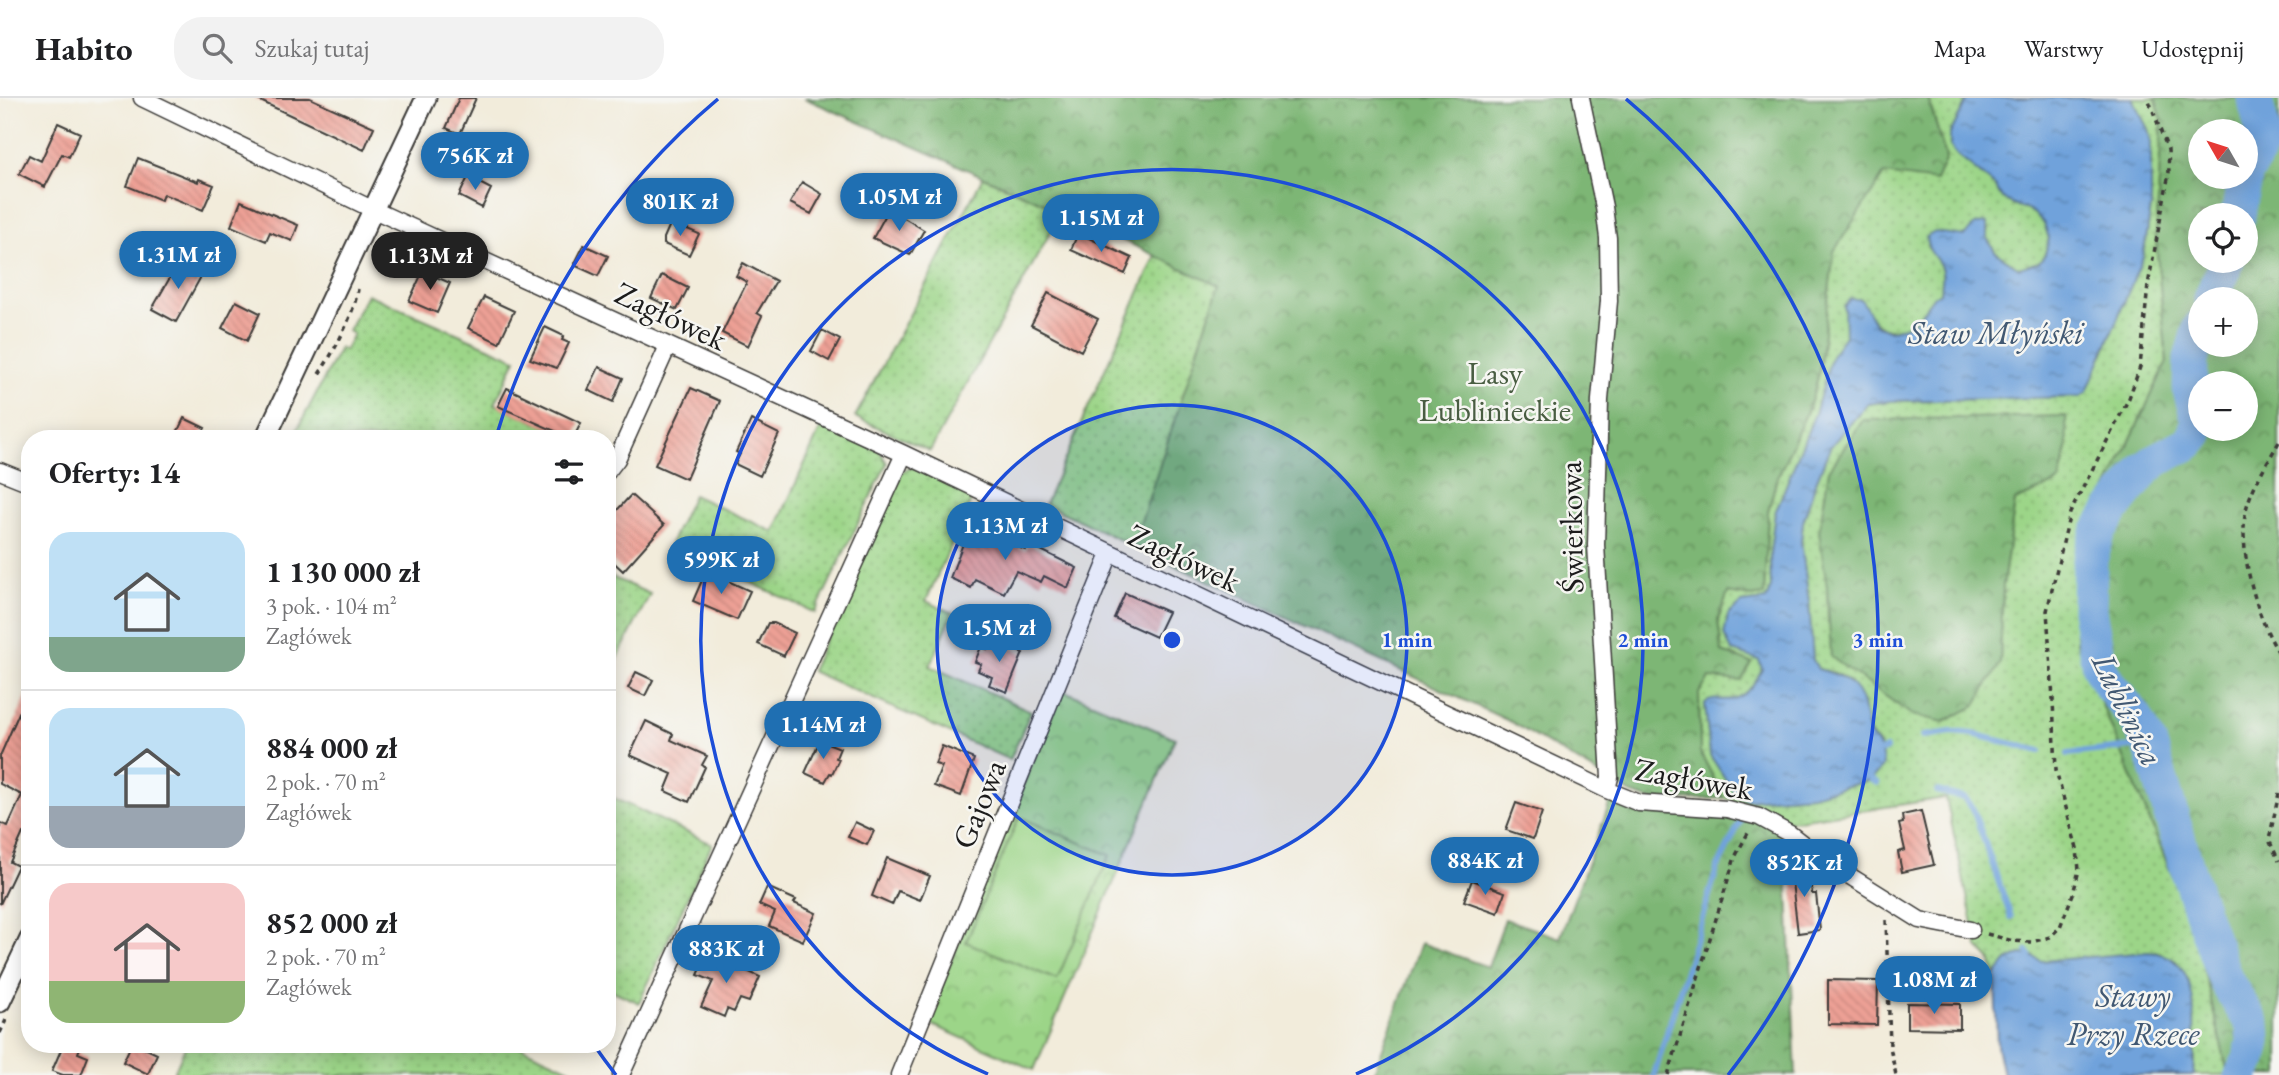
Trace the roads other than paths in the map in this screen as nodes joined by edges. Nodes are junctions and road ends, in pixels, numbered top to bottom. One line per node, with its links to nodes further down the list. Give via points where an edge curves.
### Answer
1 (142, 98): 4 (street, Zagłówek)
2 (426, 98): 4 (street)
3 (1581, 98): 12 (street, Świerkowa, via 1608,238 1609,301 1596,494)
4 (374, 210): 5 (street, Zagłówek); 6 (street)
5 (668, 346): 7 (street, Zagłówek); 8 (street)
6 (269, 430)
7 (904, 454): 11 (street, Zagłówek); 16 (street)
8 (616, 458)
9 (0, 471): 10 (street)
10 (21, 479)
11 (1110, 554): 12 (street, Zagłówek); 17 (street, Gajowa)
12 (1607, 790): 13 (street, Zagłówek, via 1639,803 1727,809 1759,817 1920,920)
13 (1971, 930)
14 (21, 958): 15 (street)
15 (0, 1002)
16 (621, 1075)
17 (899, 1075)

